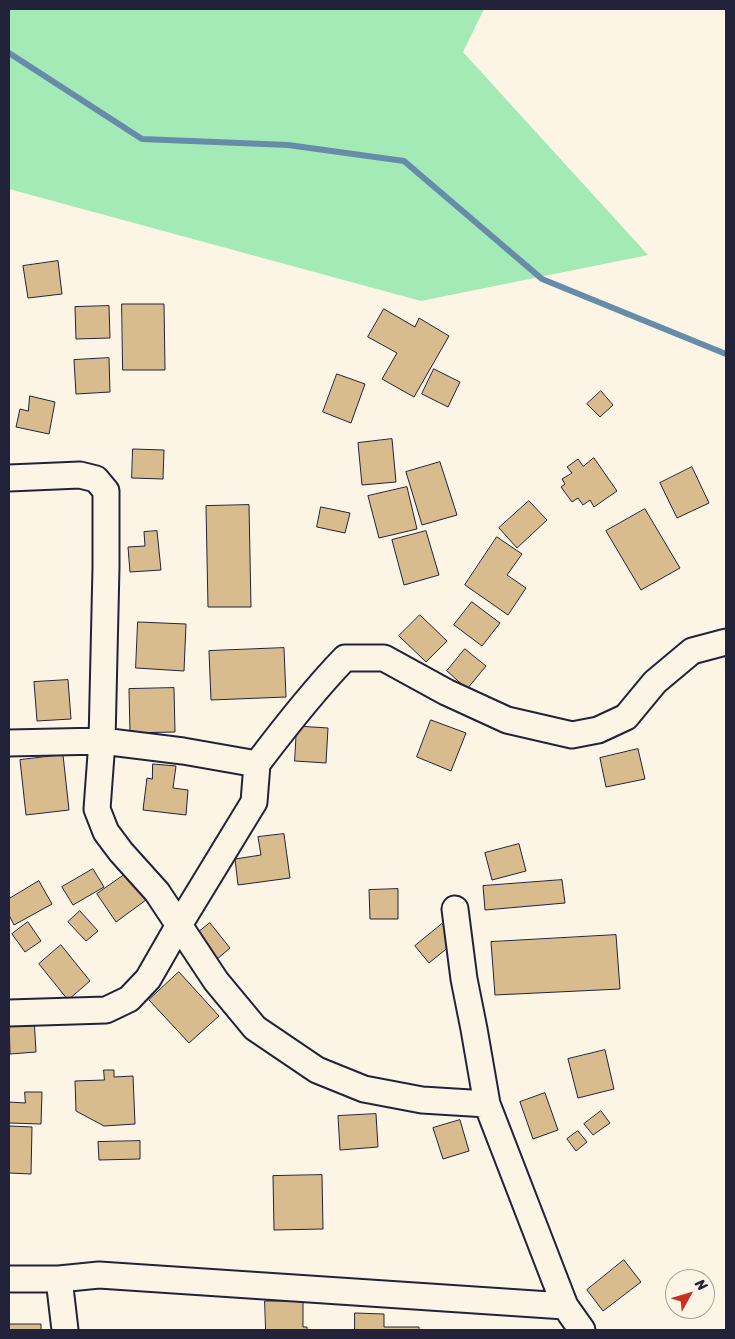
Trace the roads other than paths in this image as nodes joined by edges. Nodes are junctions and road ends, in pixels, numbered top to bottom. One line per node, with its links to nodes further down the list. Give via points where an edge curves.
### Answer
1 (9, 478): 3 (street, via 80,475 96,479 106,491)
2 (726, 642): 5 (street, via 692,651 655,682 626,717 598,730 572,735 507,720 384,658 345,658)
3 (102, 741): 4 (street); 5 (street); 7 (street, via 97,809 106,832 157,892)
4 (9, 743)
5 (257, 764): 7 (street, via 254,802)
6 (455, 909): 9 (street)
7 (179, 925): 8 (street, via 148,979 129,999 106,1010); 9 (street, via 216,981 255,1028 317,1070 364,1089 422,1100)
8 (9, 1013)
9 (487, 1104): 12 (street)
10 (9, 1279): 11 (street)
11 (59, 1279): 12 (street, via 99,1276); 13 (street)
12 (565, 1306): 14 (street)
13 (65, 1330)
14 (582, 1330)

